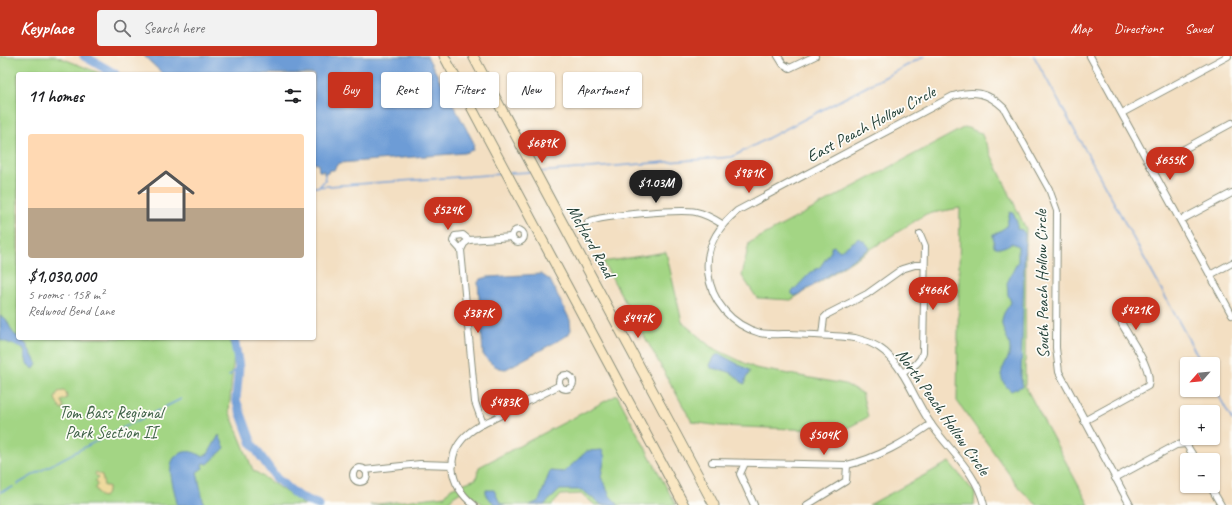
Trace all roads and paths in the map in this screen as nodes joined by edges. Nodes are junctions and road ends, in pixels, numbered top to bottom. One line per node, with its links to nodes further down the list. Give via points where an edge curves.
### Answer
1 (444, 56): 37 (main road)
2 (473, 56): 38 (main road, McHard Road)
3 (778, 56): 4 (street, via 786,67 793,68)
4 (815, 56)
5 (1090, 56): 8 (street)
6 (1228, 56): 8 (street)
7 (982, 93): 14 (street, East Peach Hollow Circle, via 953,96 744,207); 25 (street, South Peach Hollow Circle, via 998,102 1008,114 1055,203 1058,227 1056,357 1062,381)
8 (1122, 113): 10 (street)
9 (1232, 123): 10 (street)
10 (1152, 167): 12 (street)
11 (1232, 193): 12 (street)
12 (1181, 220): 19 (street)
13 (588, 222): 14 (street, via 603,217 695,212)
14 (722, 224): 22 (street, East Peach Hollow Circle, via 711,245 708,268 711,288 725,312 737,323 760,333)
15 (920, 234): 18 (street, via 924,246)
16 (512, 237): 26 (street, via 464,245 475,402)
17 (1232, 263): 19 (street)
18 (924, 265): 22 (street, via 902,269 867,294 828,314 824,318); 23 (street, via 923,352 921,360)
19 (1210, 275): 20 (street)
20 (1232, 315)
21 (1122, 324): 25 (street, via 1150,376 1148,386)
22 (822, 335): 23 (street, North Peach Hollow Circle, via 868,341 885,352)
23 (902, 374): 27 (street, North Peach Hollow Circle)
24 (560, 385): 26 (street)
25 (1084, 421): 34 (street, South Peach Hollow Circle)
26 (484, 424): 31 (street, via 464,437 456,450)
27 (931, 424): 32 (street, via 887,451); 41 (street, North Peach Hollow Circle, via 978,486)
28 (1192, 453): 34 (street, via 1186,444 1176,445)
29 (712, 462): 30 (street)
30 (745, 463): 32 (street); 39 (street, via 740,474)
31 (453, 465): 33 (street, via 420,464); 36 (street, via 457,488 464,498)
32 (847, 465): 40 (street, via 846,481)
33 (365, 470)
34 (1116, 478): 42 (street, South Peach Hollow Circle)
35 (1214, 493): 43 (street)
36 (474, 505)
37 (684, 505)
38 (714, 505)
39 (754, 505)
40 (807, 505)
41 (984, 505)
42 (1130, 505)
43 (1221, 505)

